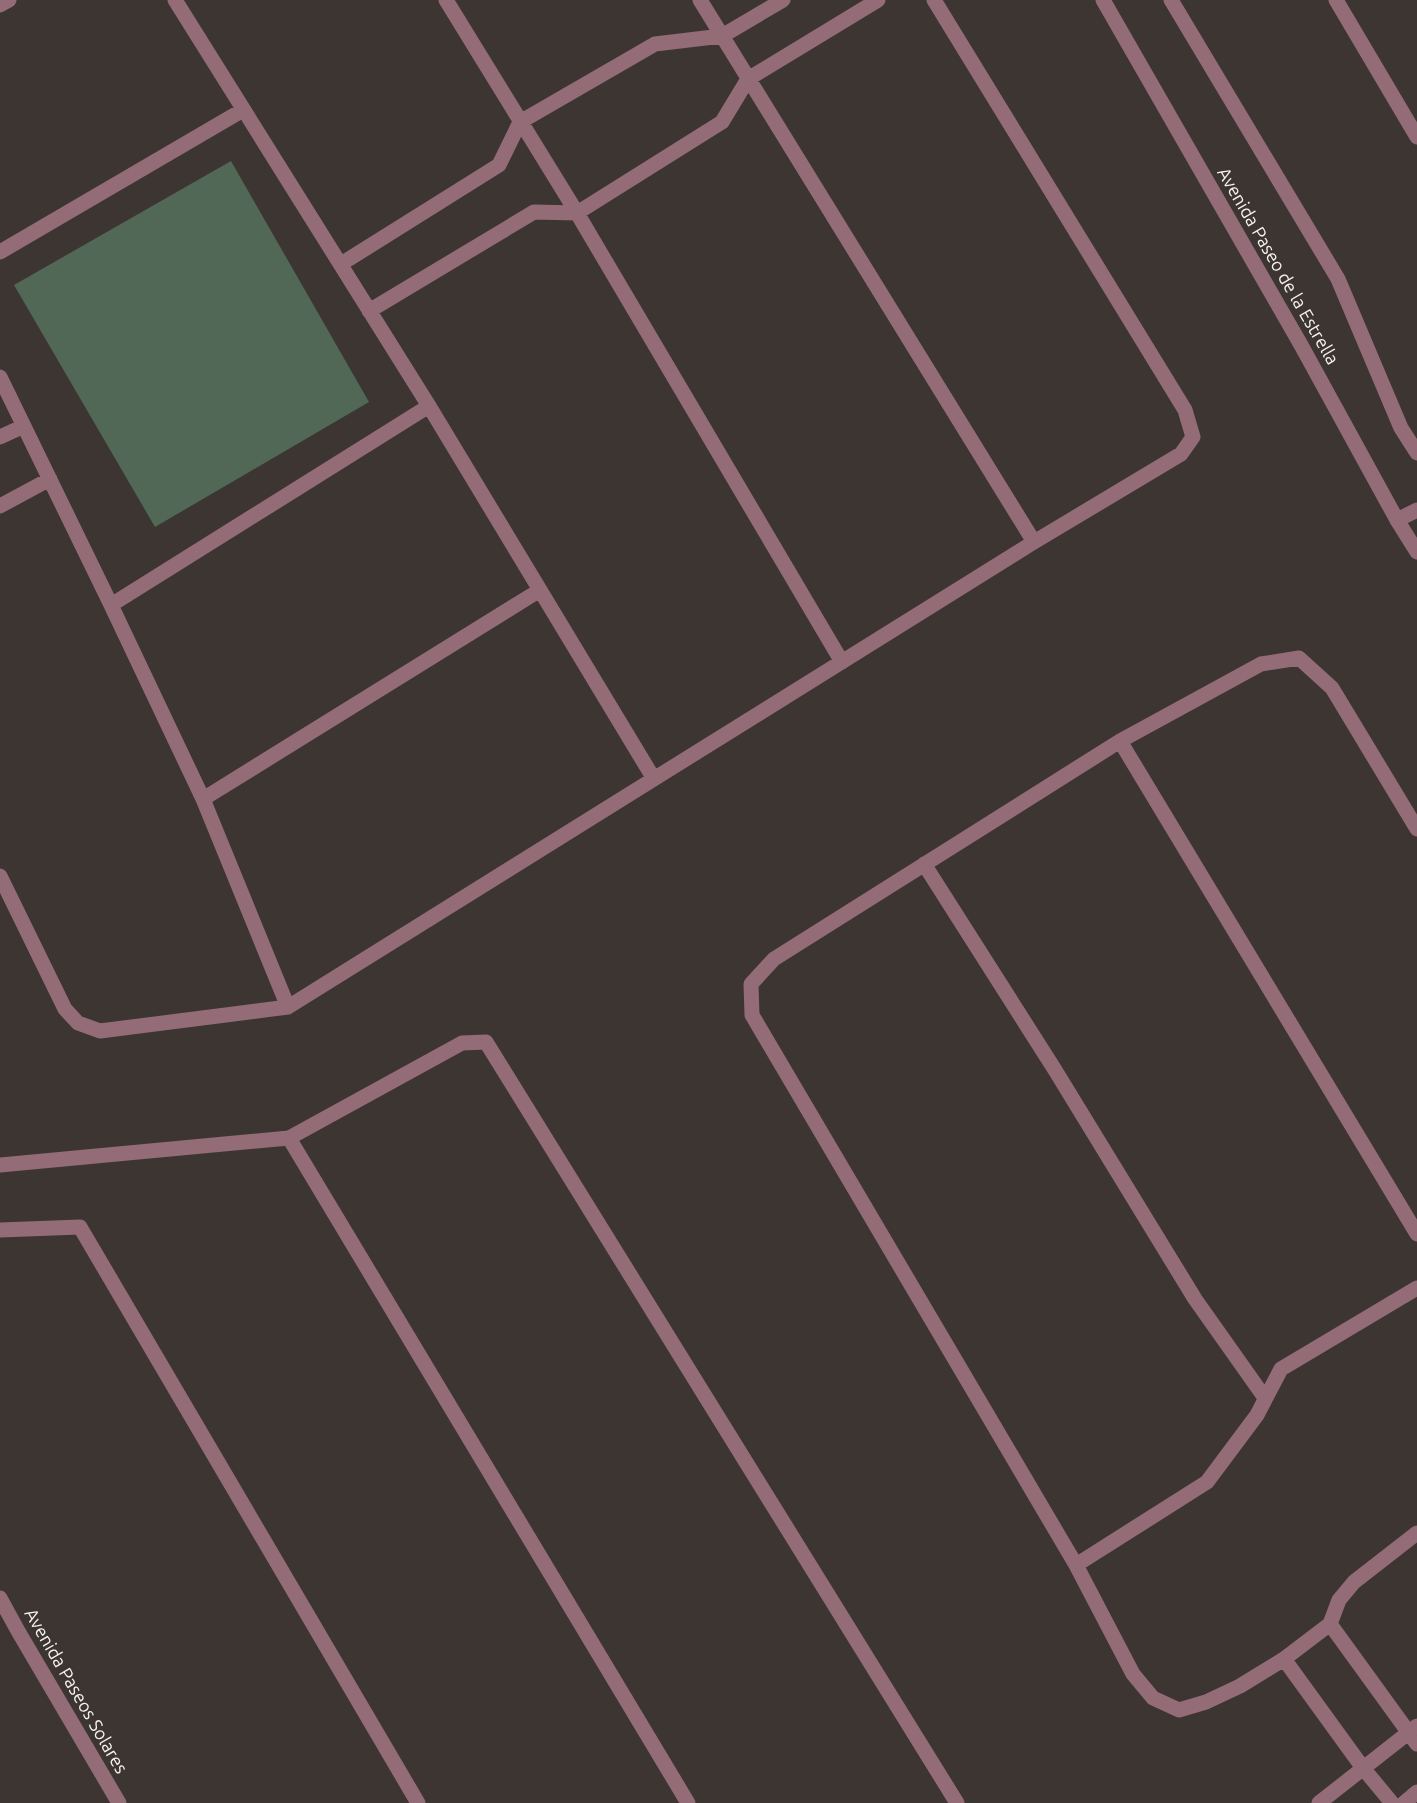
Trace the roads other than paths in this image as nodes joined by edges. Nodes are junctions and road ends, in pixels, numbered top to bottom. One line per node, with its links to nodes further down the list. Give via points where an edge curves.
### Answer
1 (9, 0): 11 (street)
2 (175, 0): 14 (street)
3 (446, 0): 15 (street)
4 (700, 0): 12 (street)
5 (783, 0): 12 (street)
6 (878, 0): 13 (street)
7 (934, 0): 30 (street, via 1185,410 1193,436 1180,454)
8 (1103, 0): 29 (street, Avenida Paseo de la Estrella)
9 (1171, 0): 25 (street, Avenida Paseo de la Estrella, via 1338,279 1401,428)
10 (1336, 0): 16 (street)
11 (0, 5)
12 (722, 36): 13 (street); 15 (street, via 655,44)
13 (748, 79): 17 (street, via 722,122); 30 (street)
14 (243, 110): 18 (street); 19 (street)
15 (520, 122): 17 (street); 19 (street, via 499,165)
16 (1417, 137)
17 (576, 213): 20 (street, via 534,212); 34 (street)
18 (0, 252)
19 (341, 264): 20 (street)
20 (369, 311): 22 (street)
21 (0, 377): 23 (street)
22 (429, 406): 32 (street); 33 (street)
23 (24, 426): 24 (street); 26 (street)
24 (0, 437)
25 (1417, 453)
26 (50, 479): 27 (street); 33 (street)
27 (0, 506)
28 (1417, 510): 29 (street)
29 (1397, 520): 31 (street, Avenida Paseo de la Estrella)
30 (1034, 542): 34 (street)
31 (1417, 552)
32 (540, 590): 36 (street); 37 (street)
33 (111, 605): 37 (street)
34 (842, 662): 36 (street)
35 (1120, 741): 38 (street, via 1262,664 1299,658 1332,688); 39 (street); 45 (street)
36 (654, 779): 41 (street)
37 (202, 800): 41 (street)
38 (1417, 829)
39 (924, 864): 47 (street, via 1195,1299); 49 (street, via 774,959 751,984 752,1015)
40 (0, 876): 41 (street, via 66,1009 78,1023 100,1031)
41 (288, 1007)
42 (289, 1138): 43 (street); 58 (street); 59 (street, via 462,1042 486,1042)
43 (0, 1165)
44 (0, 1230): 57 (street, via 80,1227)
45 (1417, 1233)
46 (1417, 1288): 47 (street, via 1281,1369)
47 (1265, 1398): 49 (street, via 1257,1415 1207,1482)
48 (1417, 1533): 51 (street, via 1354,1582 1339,1600)
49 (1076, 1565): 52 (street, via 1133,1674 1153,1698 1179,1710 1240,1686)
50 (0, 1598): 56 (street, Avenida Paseos Solares)
51 (1330, 1624): 52 (street); 53 (street)
52 (1284, 1659): 54 (street)
53 (1414, 1734): 54 (street)
54 (1363, 1768): 60 (street); 61 (street)
55 (1417, 1792): 62 (street)
56 (119, 1803)
57 (418, 1803)
58 (688, 1803)
59 (957, 1803)
60 (1319, 1803)
61 (1392, 1803)
62 (1404, 1803)

